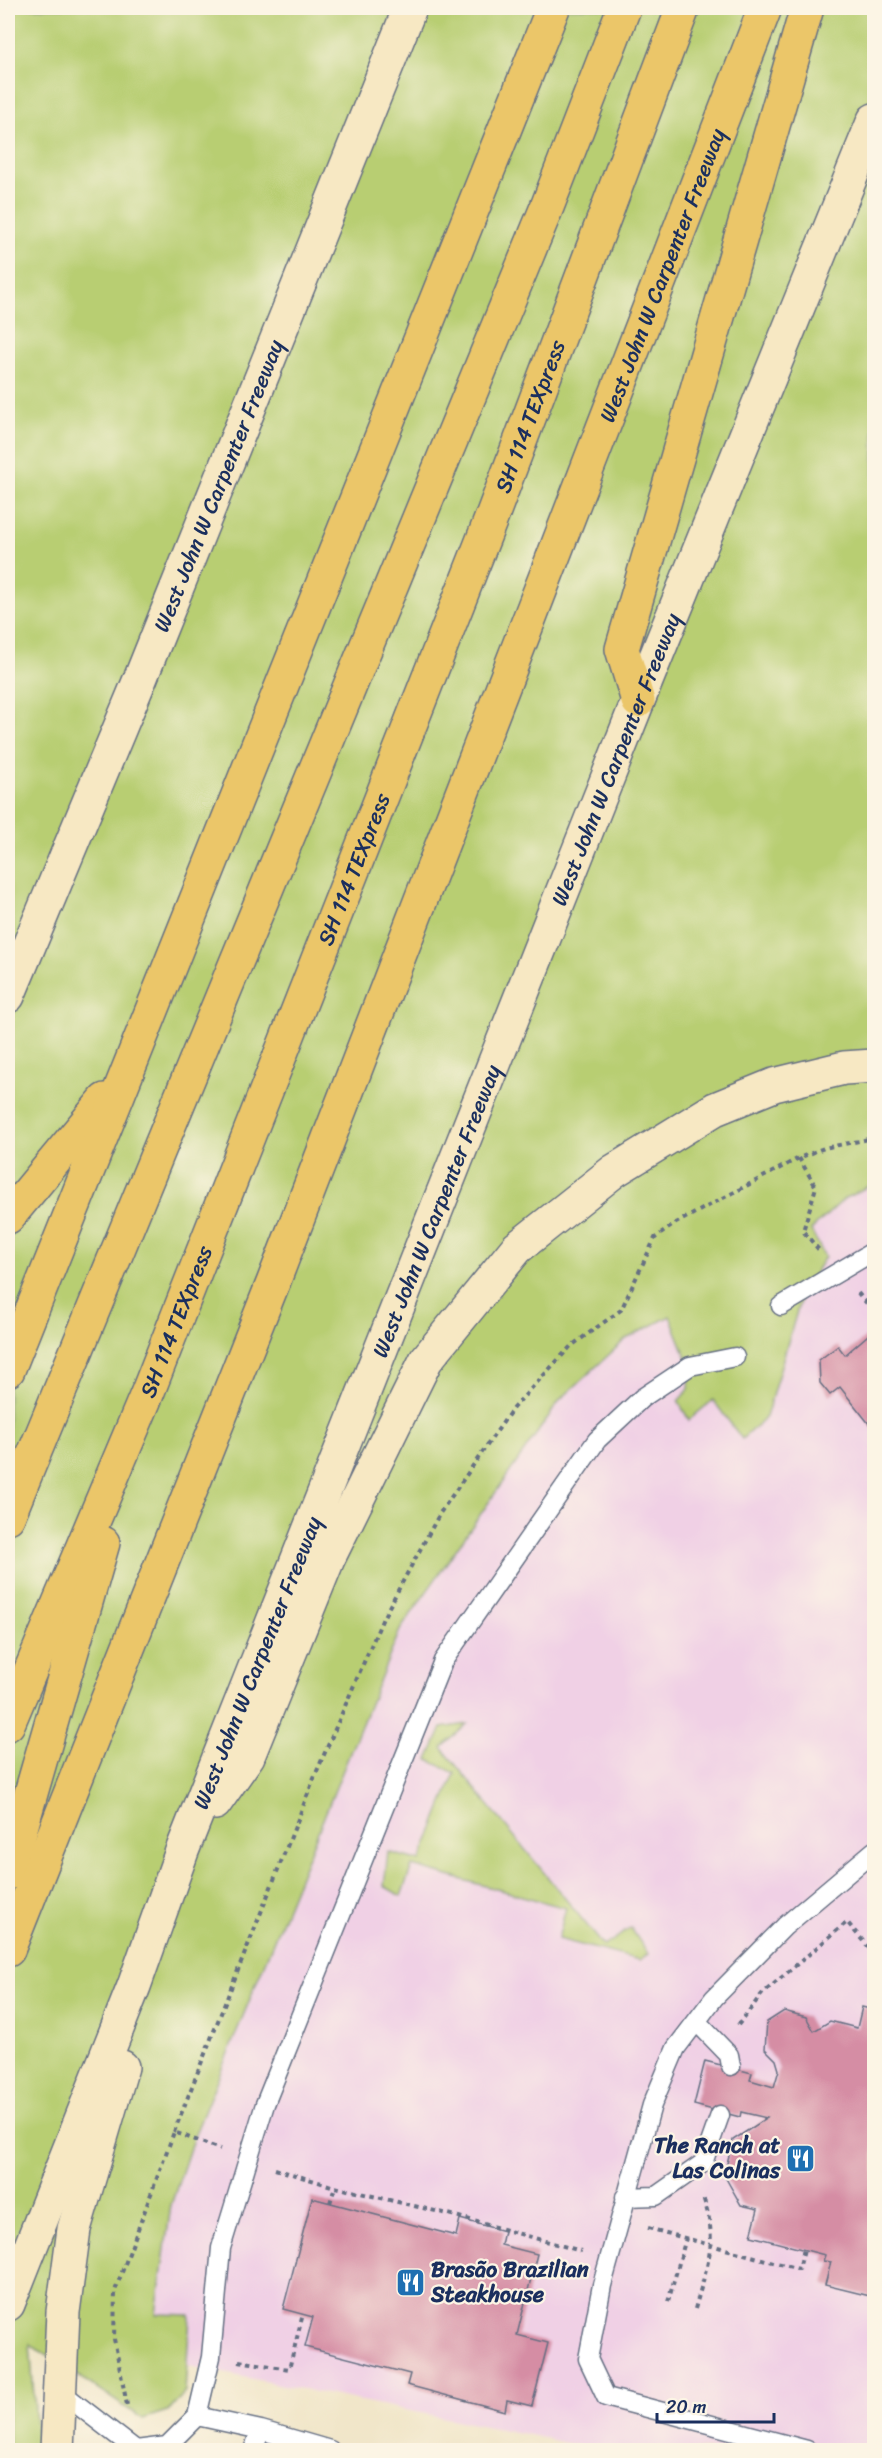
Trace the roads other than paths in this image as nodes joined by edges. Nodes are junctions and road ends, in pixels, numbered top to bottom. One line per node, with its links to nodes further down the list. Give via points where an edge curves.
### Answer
1 (410, 8): 9 (main road, West John W Carpenter Freeway)
2 (553, 8): 11 (highway)
3 (624, 8): 18 (highway, via 538,229)
4 (683, 8): 17 (highway, SH 114 TEXpress, via 491,519)
5 (765, 8): 23 (highway, West John W Carpenter Freeway, via 273,1283)
6 (807, 8): 8 (highway, via 622,649)
7 (874, 120): 8 (main road, West John W Carpenter Freeway)
8 (639, 701): 20 (main road, West John W Carpenter Freeway)
9 (8, 996)
10 (874, 1066): 20 (main road, via 844,1068 774,1085 715,1109 614,1171 517,1248 426,1360 328,1559 248,1756)
11 (124, 1078): 12 (highway); 16 (highway)
12 (8, 1216)
13 (874, 1251): 14 (lane)
14 (781, 1306)
15 (735, 1357): 31 (lane, via 690,1366 642,1398 597,1440 443,1661 269,2093 246,2160 221,2248 211,2357)
16 (8, 1370)
17 (147, 1394): 19 (highway, SH 114 TEXpress); 22 (highway)
18 (8, 1517)
19 (8, 1724)
20 (182, 1851): 24 (main road, West John W Carpenter Freeway)
21 (874, 1851): 25 (lane, via 785,1926 714,1998)
22 (8, 1872)
23 (8, 1950)
24 (134, 1986): 29 (main road, West John W Carpenter Freeway); 30 (main road, via 125,2057 74,2229)
25 (697, 2022): 26 (lane, via 729,2055); 28 (lane, via 676,2048 652,2104)
26 (731, 2066)
27 (720, 2115): 28 (lane, via 703,2163 656,2196)
28 (625, 2197): 37 (lane, via 588,2359 606,2397)
29 (8, 2304)
30 (58, 2384): 33 (lane, via 70,2399); 34 (main road)
31 (197, 2416): 32 (lane); 33 (lane, via 167,2446)
32 (261, 2430): 35 (lane); 36 (lane)
33 (136, 2450)
34 (57, 2451)
35 (253, 2451)
36 (330, 2451)
37 (807, 2451)

